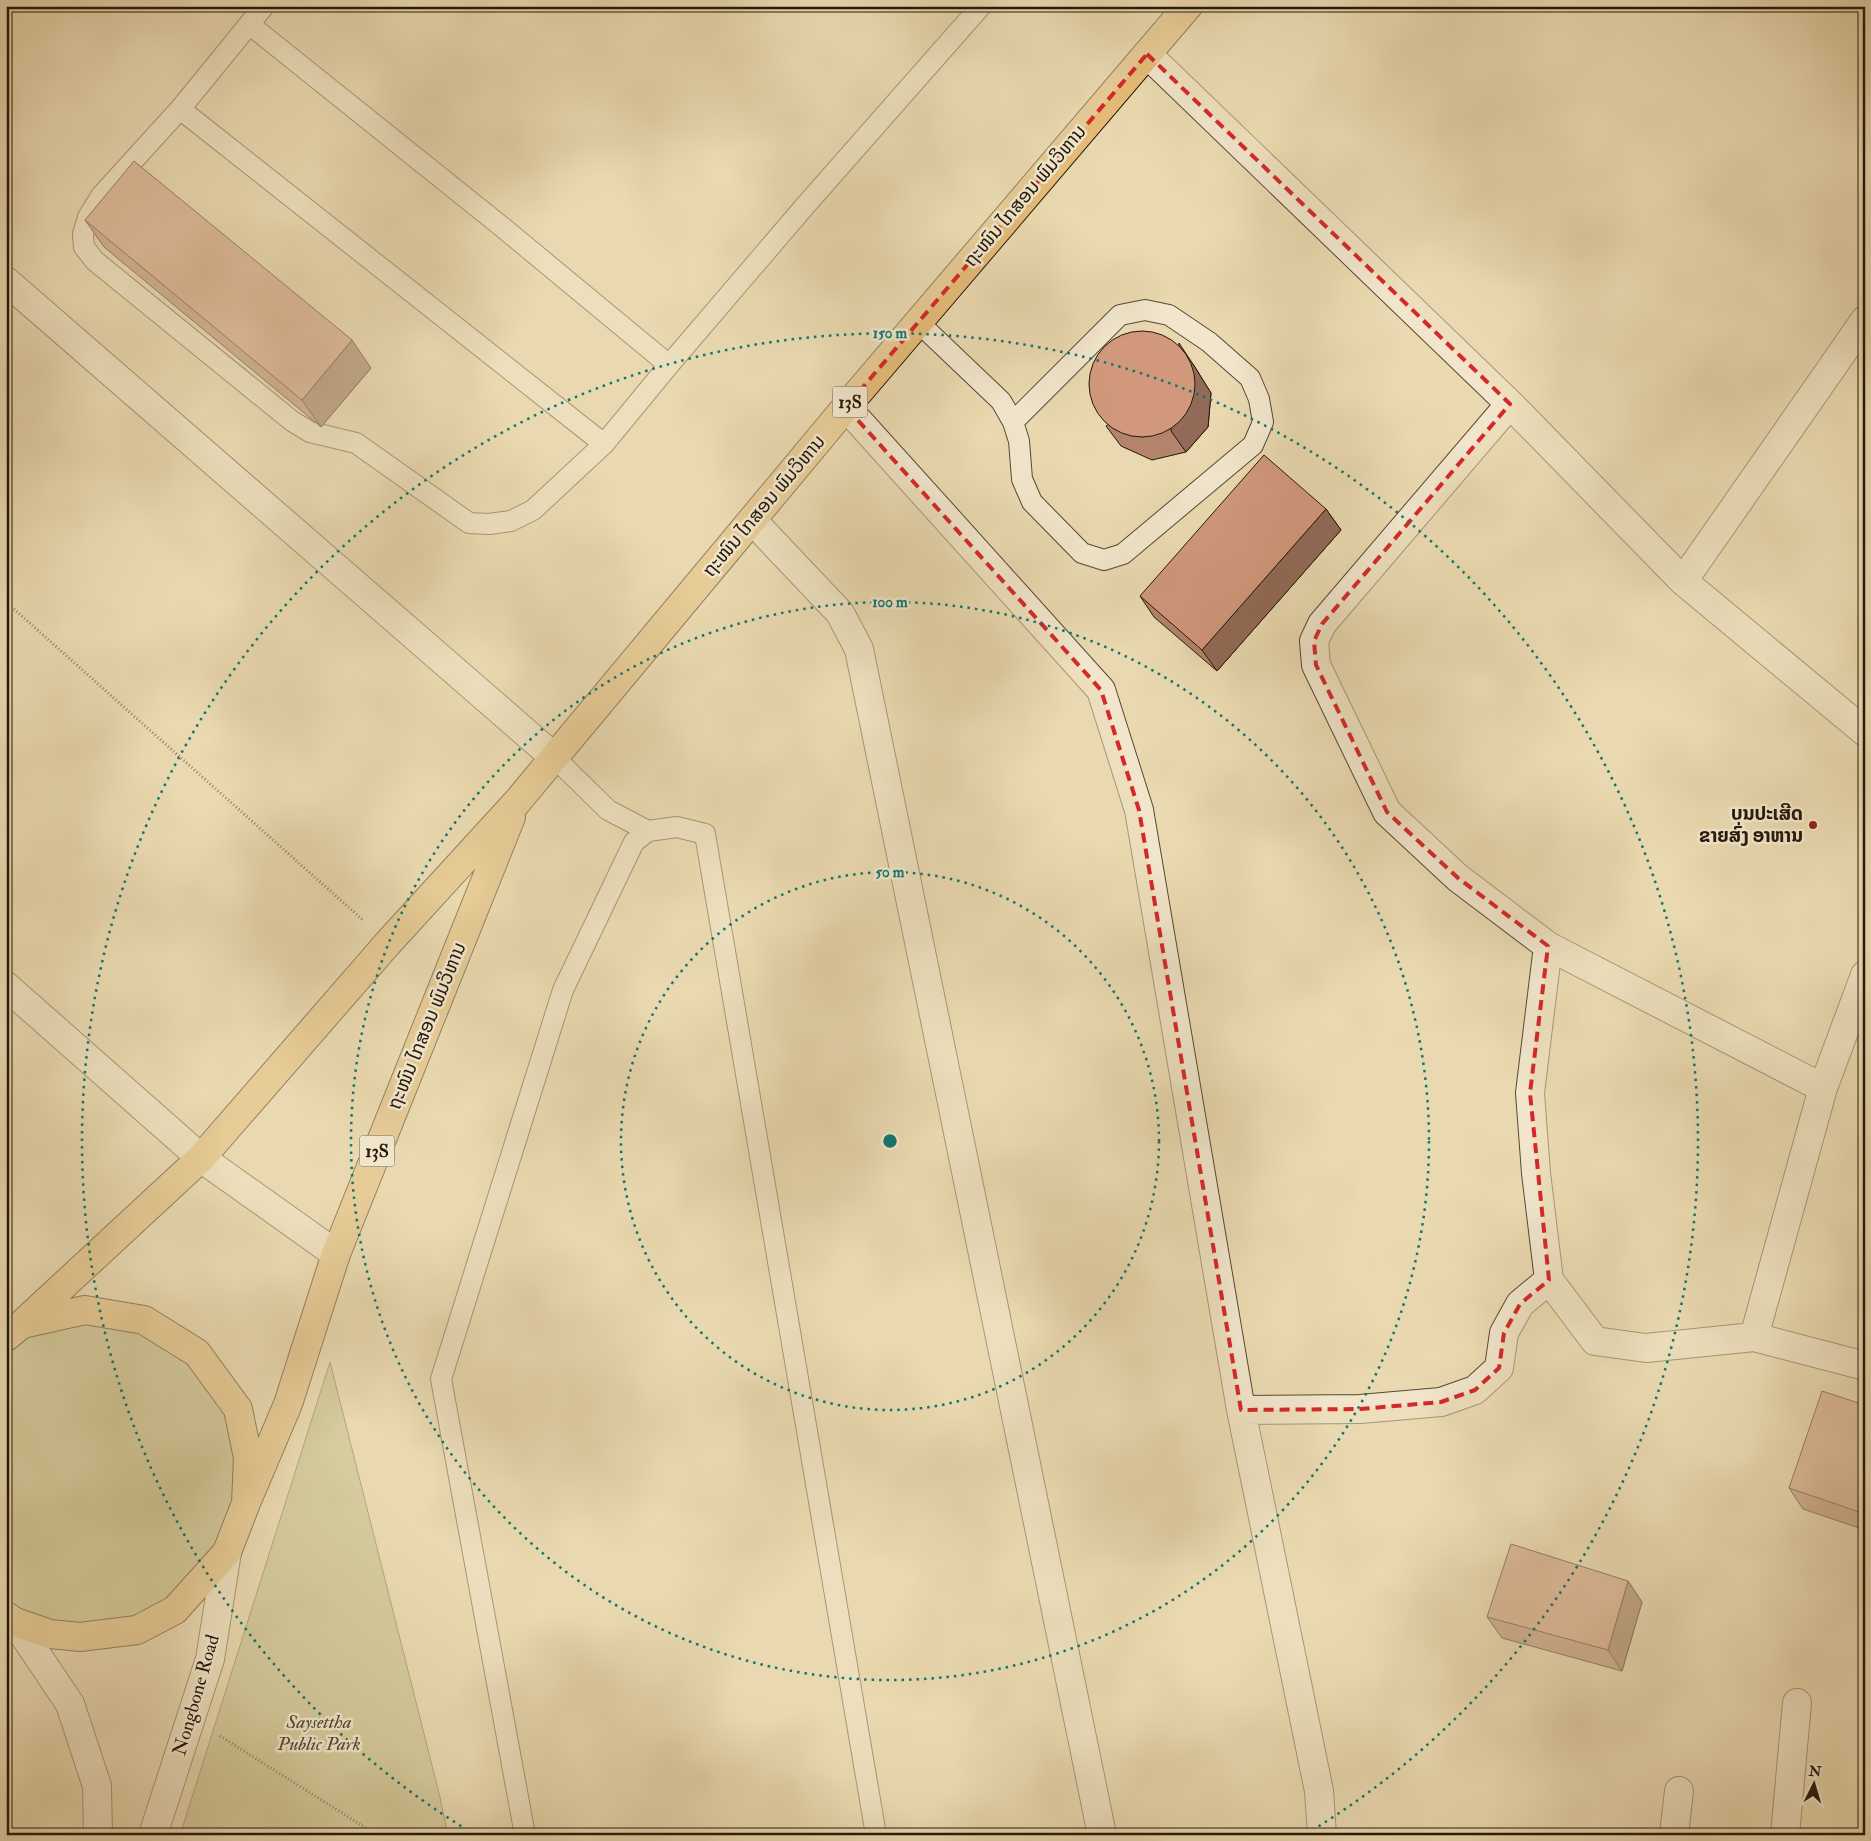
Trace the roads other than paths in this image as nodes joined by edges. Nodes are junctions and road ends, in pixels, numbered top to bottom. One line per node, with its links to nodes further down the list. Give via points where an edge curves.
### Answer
1 (981, 6): 10 (lane)
2 (1188, 6): 5 (highway, ຖະໜົນ ໄກສອນ ພົມວິຫານ / 13S)
3 (262, 7): 4 (lane)
4 (249, 24): 6 (lane); 10 (lane)
5 (1147, 54): 9 (highway, ຖະໜົນ ໄກສອນ ພົມວິຫານ / 13S); 11 (street)
6 (180, 109): 14 (lane); 14 (lane, via 101,196 88,217 83,234 84,247 95,261 292,421 310,432 356,443 469,523 511,521 533,510)
7 (6, 281): 18 (street)
8 (1865, 320): 16 (street)
9 (918, 322): 12 (highway, ຖະໜົນ ໄກສອນ ພົມວິຫານ / 13S); 13 (lane, via 1001,401)
10 (669, 365): 14 (lane)
11 (1510, 404): 16 (street); 21 (street, via 1322,624 1314,641 1316,665 1387,812 1458,878)
12 (846, 407): 15 (highway, ຖະໜົນ ໄກສອນ ພົມວິຫານ / 13S); 31 (street, via 1101,690 1139,810)
13 (1014, 422): 13 (lane, via 1120,315 1145,310 1169,316 1209,342 1250,378 1259,399 1262,422 1253,446 1123,554 1104,560 1082,553 1032,502 1022,479)
14 (604, 444)
15 (752, 520): 18 (highway, ຖະໜົນ ໄກສອນ ພົມວິຫານ / 13S); 41 (street, via 840,613 859,649)
16 (1683, 581): 17 (street)
17 (1865, 732)
18 (555, 758): 19 (highway, ຖະໜົນ ໄກສອນ ພົມວິຫານ / 13S); 20 (lane, via 608,810)
19 (518, 802): 25 (highway, ຖະໜົນ ໄກສອນ ພົມວິຫານ / 13S, via 388,943); 26 (highway, ຖະໜົນ ໄກສອນ ພົມວິຫານ / 13S)
20 (648, 831): 39 (lane, via 634,842 563,990 441,1379); 40 (lane, via 677,827 705,834)
21 (1548, 946): 24 (street); 27 (street, via 1530,1093)
22 (1865, 976): 24 (street)
23 (6, 986): 25 (street)
24 (1823, 1088): 29 (street)
25 (201, 1158): 26 (street); 28 (highway, ຖະໜົນ ໄກສອນ ພົມວິຫານ / 13S)
26 (336, 1254): 32 (highway, ຖະໜົນ ໄກສອນ ພົມວິຫານ / 13S, via 288,1404)
27 (1549, 1280): 29 (street, via 1595,1341 1646,1348); 31 (street, via 1520,1304 1504,1334 1499,1368 1475,1390 1442,1402 1360,1409)
28 (14, 1330): 32 (highway, 13S, via 85,1310 144,1320 197,1352 238,1409 248,1458)
29 (1754, 1337): 30 (street)
30 (1865, 1366)
31 (1241, 1410): 42 (street, via 1319,1791)
32 (246, 1504): 33 (highway, 13S)
33 (227, 1552): 34 (highway, 13S, via 175,1610 137,1630 80,1637 50,1634); 38 (street, Nongbone Road, via 210,1659)
34 (11, 1619): 37 (street, via 70,1704 98,1786)
35 (1796, 1703): 44 (street)
36 (1680, 1791): 43 (street)
37 (98, 1835)
38 (153, 1835)
39 (524, 1835)
40 (876, 1835)
41 (1102, 1835)
42 (1322, 1835)
43 (1674, 1835)
44 (1785, 1835)

